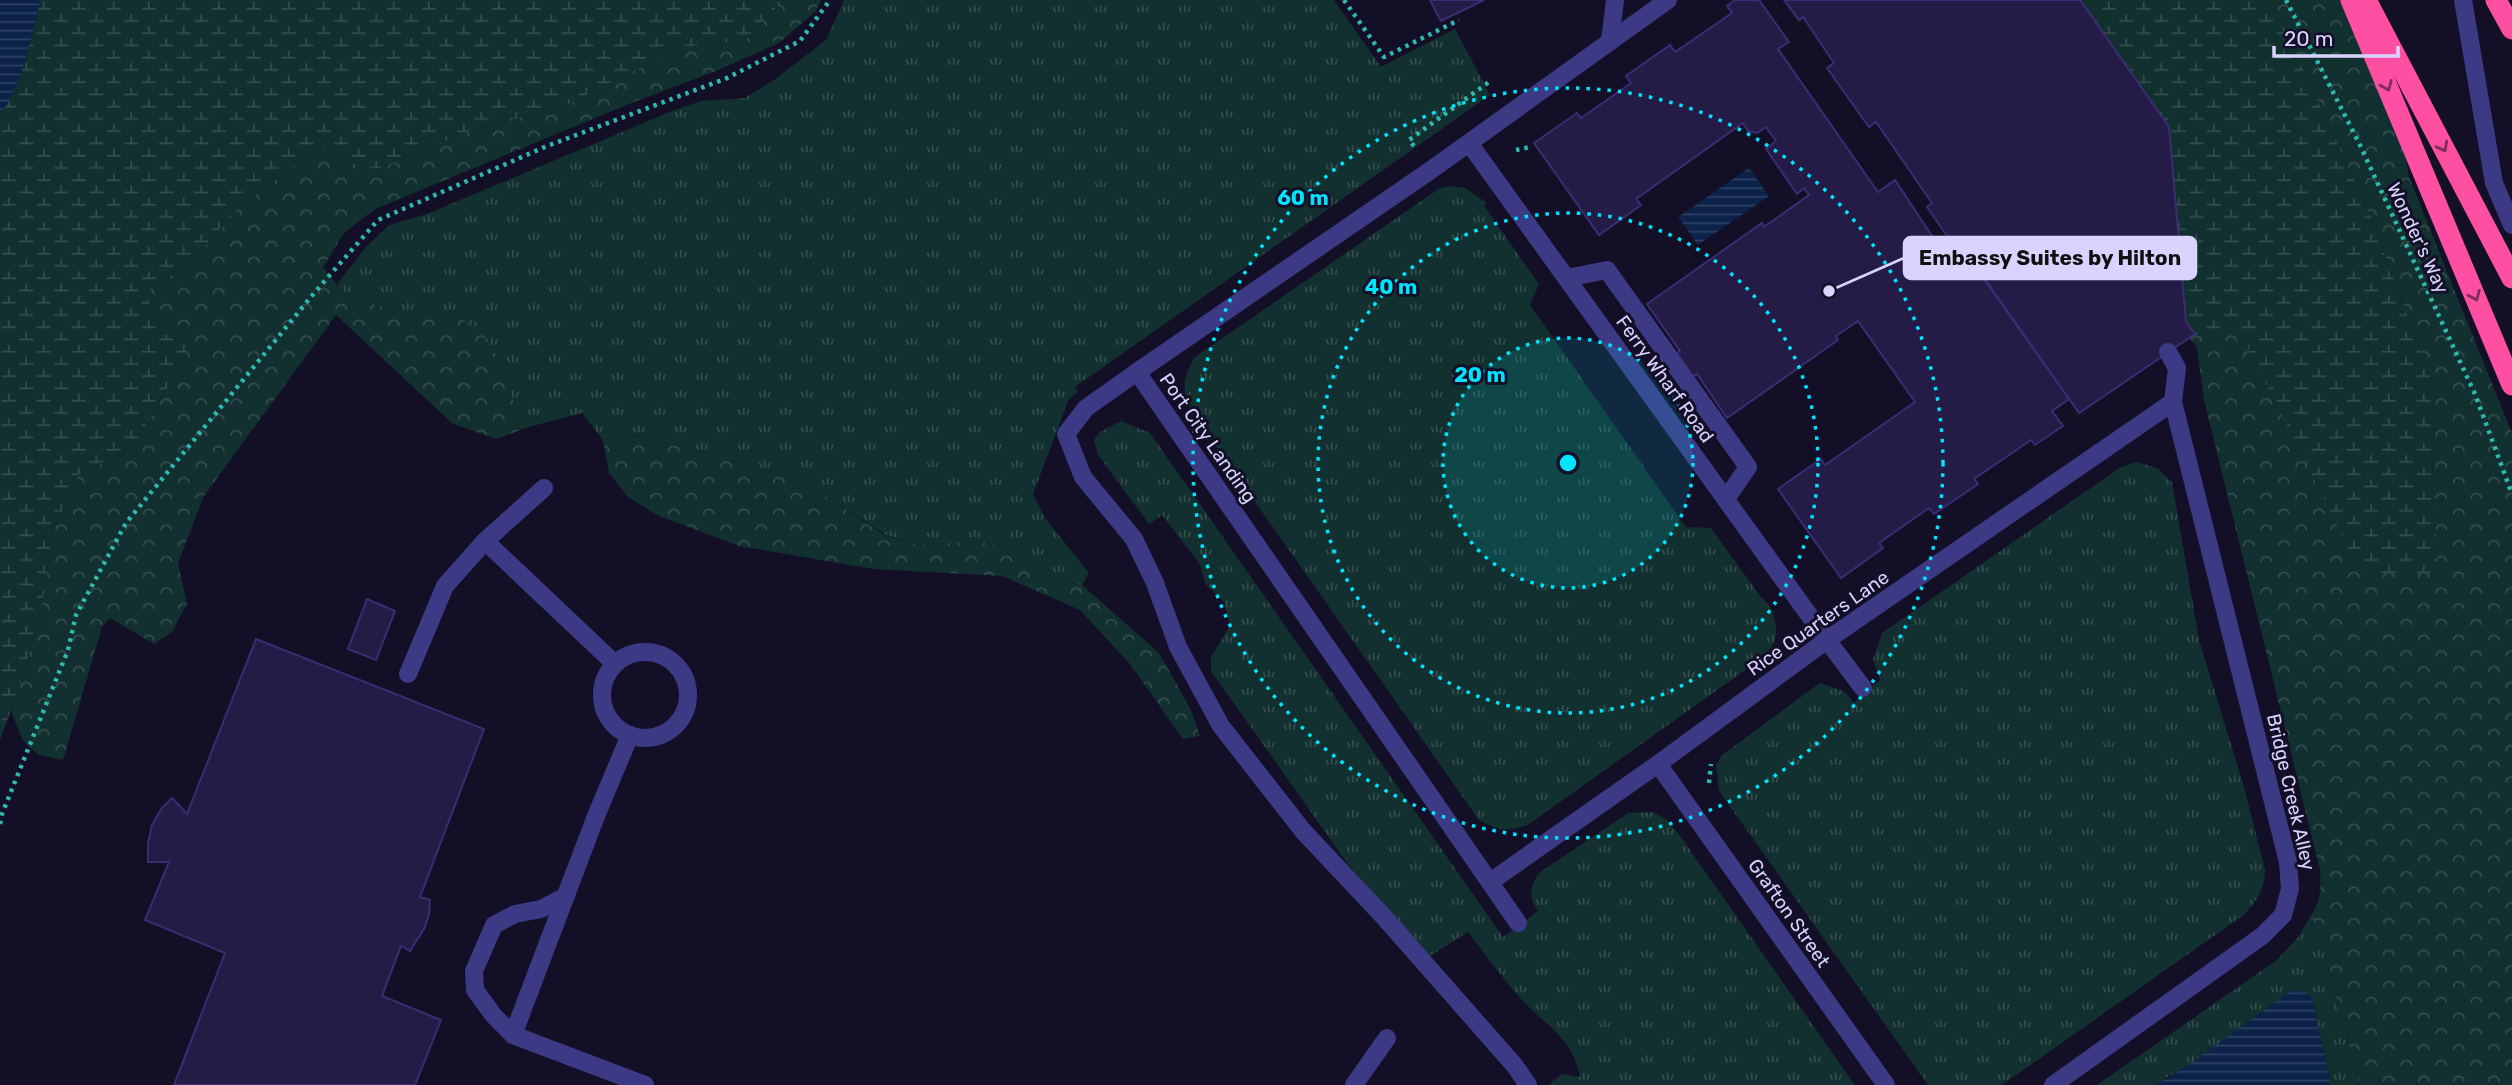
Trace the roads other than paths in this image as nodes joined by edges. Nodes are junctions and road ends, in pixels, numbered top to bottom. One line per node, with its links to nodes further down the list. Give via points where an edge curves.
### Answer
1 (1615, 0): 8 (street)
2 (1668, 0): 8 (street, Port City Landing)
3 (2351, 0): 15 (highway, one-way to 15)
4 (2366, 0): 12 (highway, one-way to 12)
5 (2463, 0): 10 (street, via 2494,183)
6 (2496, 0): 7 (highway)
7 (2512, 29)
8 (1611, 41): 9 (street, Port City Landing)
9 (1469, 144): 11 (street, Ferry Wharf Road); 14 (street, Port City Landing)
10 (2512, 225)
11 (1567, 278): 18 (street, Ferry Wharf Road); 18 (street, via 1607,270 1748,467)
12 (2512, 278)
13 (2168, 352): 16 (street, via 2177,368)
14 (1137, 372): 26 (street, Port City Landing); 33 (street, via 1086,408 1066,434 1083,477 1134,539 1156,583 1178,647 1221,726 1303,831 1384,917)
15 (2512, 386)
16 (2173, 402): 20 (street, Rice Quarters Lane); 35 (street, Bridge Creek Alley, via 2288,862 2290,889 2283,915 2262,936)
17 (544, 488): 19 (street)
18 (1726, 499): 20 (street, Ferry Wharf Road)
19 (485, 541): 21 (street); 22 (street, via 445,586)
20 (1827, 640): 23 (street, Ferry Wharf Road); 25 (street, Rice Quarters Lane)
21 (614, 663): 24 (street, via 602,689 604,711); 24 (street, via 633,653 657,653 681,670 689,693 684,715 675,727 654,737)
22 (408, 674)
23 (1863, 688)
24 (629, 735): 27 (street)
25 (1658, 764): 26 (street, Rice Quarters Lane); 34 (street, Grafton Street)
26 (1490, 881): 28 (street, Port City Landing)
27 (566, 896): 29 (street); 29 (street, via 494,925 474,971 475,990)
28 (1518, 923)
29 (513, 1035): 31 (street)
30 (1387, 1038): 32 (street)
31 (645, 1085)
32 (1354, 1085)
33 (1528, 1085)
34 (1886, 1085)
35 (2053, 1085)

